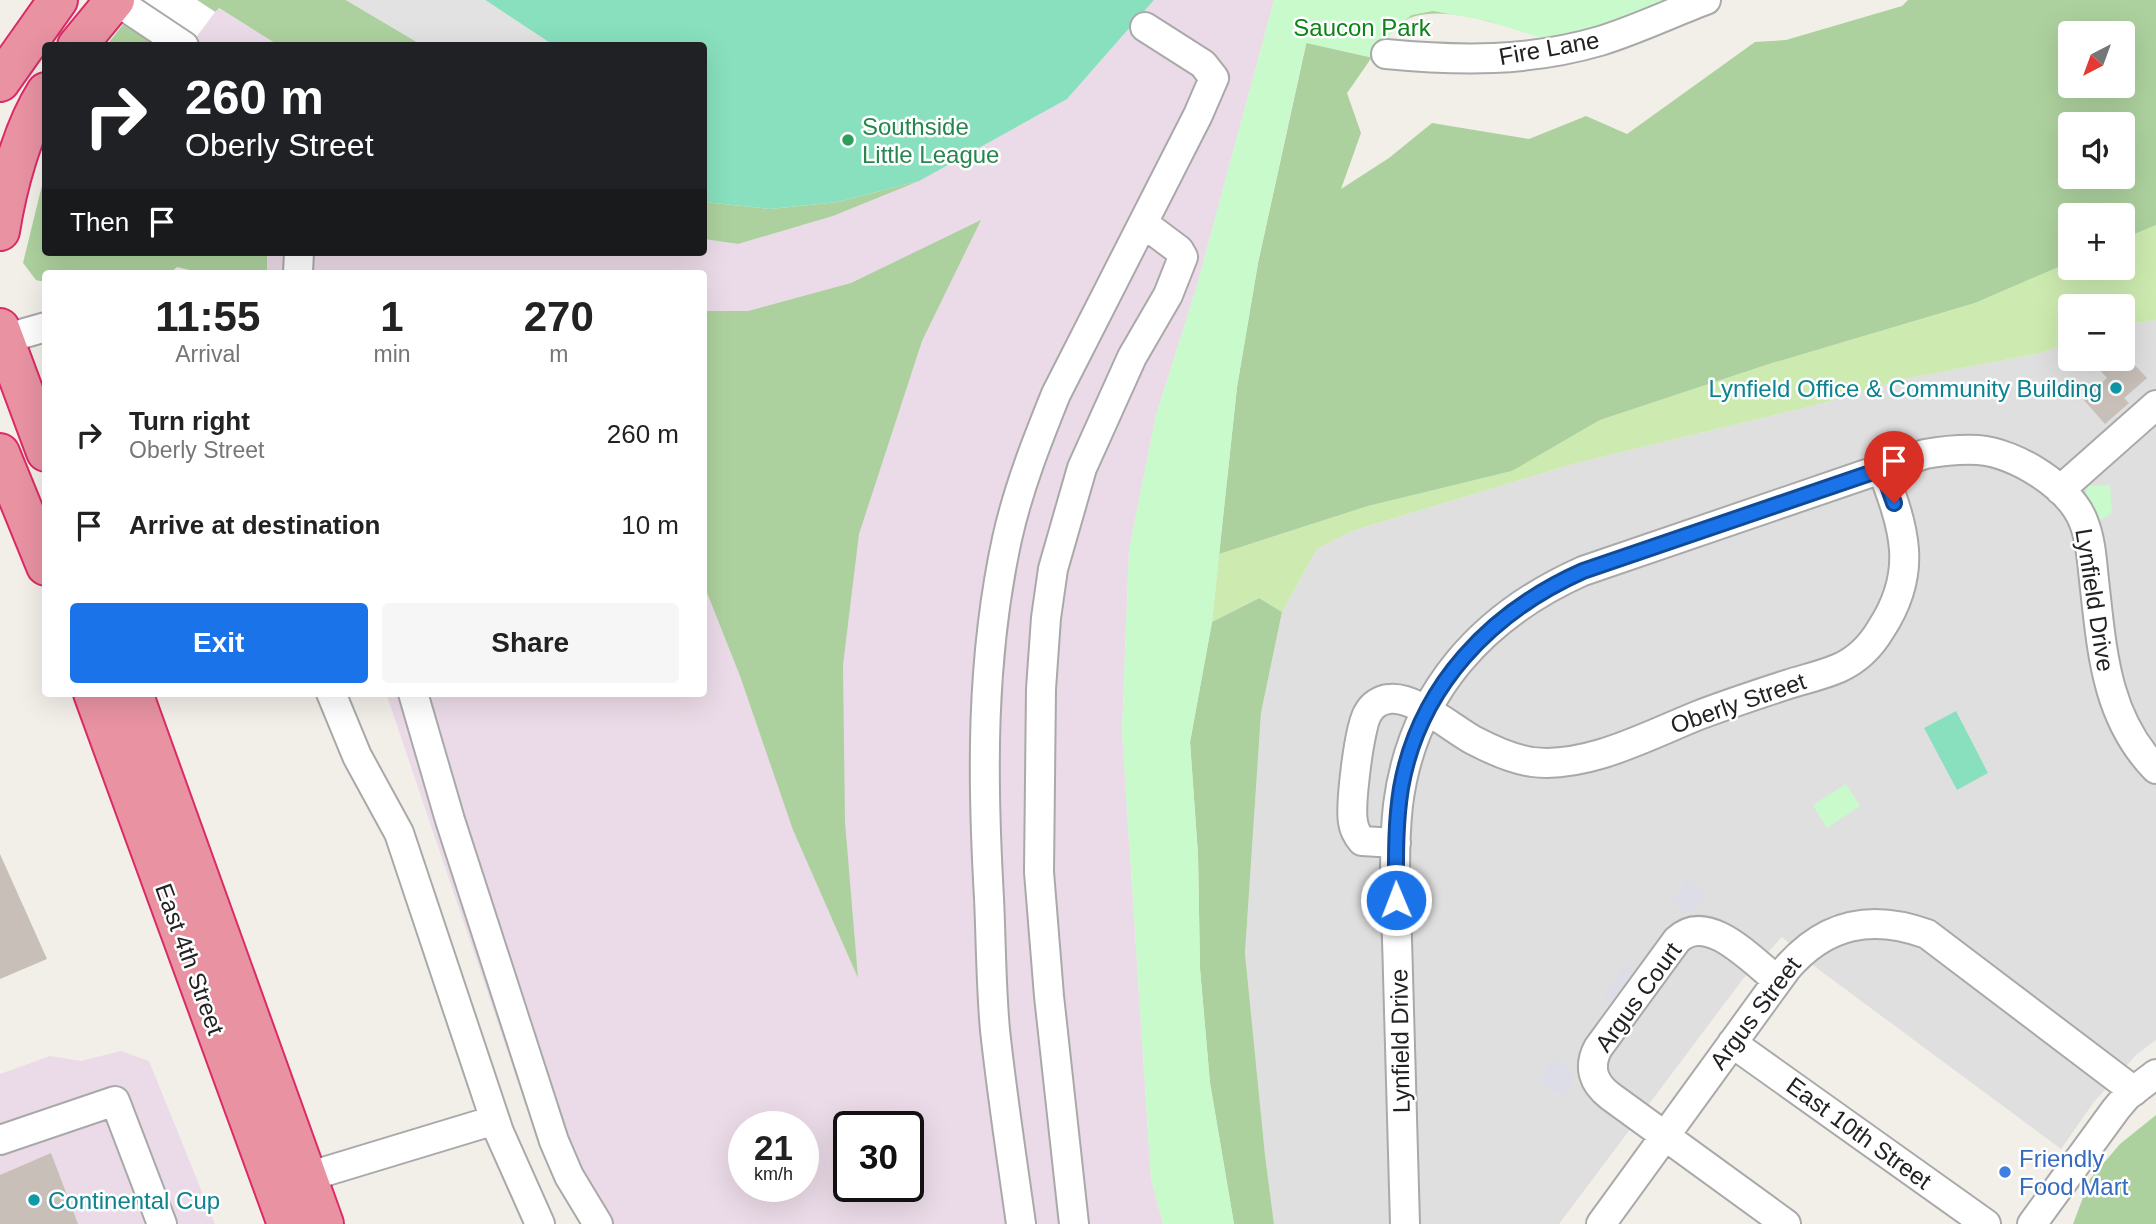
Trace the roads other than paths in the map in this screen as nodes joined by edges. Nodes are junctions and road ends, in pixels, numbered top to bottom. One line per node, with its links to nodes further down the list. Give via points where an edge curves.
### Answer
1 (58, 0): 8 (highway)
2 (115, 0): 5 (highway); 6 (street)
3 (1706, 0): 7 (street, Fire Lane, via 1627,32 1566,50 1478,60)
4 (1145, 27): 10 (street, via 1203,64 1214,78)
5 (80, 42)
6 (178, 42)
7 (1386, 54)
8 (0, 82)
9 (42, 101): 11 (highway, via 13,174)
10 (1143, 223): 39 (street, via 1038,438 1019,491 993,624 984,704 986,858 995,1028); 40 (street, via 1183,257 1082,468 1053,569 1041,689 1039,872)
11 (0, 231)
12 (42, 328): 13 (street)
13 (1, 336): 15 (highway)
14 (2156, 405): 18 (street)
15 (42, 442)
16 (0, 453): 19 (highway)
17 (1882, 469): 18 (street, Lynfield Drive, via 1938,452 1981,450 2034,469); 24 (street, Lynfield Drive, via 1559,582 1483,634 1445,678); 24 (street, Oberly Street, via 1903,535 1901,591 1877,637 1841,667 1730,703 1593,756 1560,763 1531,762 1501,753)
18 (2060, 490): 25 (street, Lynfield Drive, via 2084,522 2113,700 2136,746)
19 (42, 556)
20 (94, 697): 35 (highway, East 4th Street)
21 (133, 697): 33 (highway, East 4th Street)
22 (333, 697): 30 (street, via 357,756 399,832)
23 (413, 697): 38 (street, via 554,1141)
24 (1427, 712): 26 (street, Lynfield Drive, via 1405,768); 26 (street, Oberly Street, via 1404,701 1386,699 1368,713 1362,728 1354,828 1362,841)
25 (2156, 769)
26 (1396, 843): 41 (street, Lynfield Drive)
27 (1777, 980): 28 (street, Argus Street); 29 (street, Argus Street, via 1803,951 1845,928 1879,922 1913,929 1939,941); 31 (street, Argus Court, via 1714,933 1688,932 1677,940 1598,1048 1592,1062 1598,1084)
28 (1732, 1043): 31 (street, Argus Street); 44 (street, East 10th Street)
29 (2145, 1082): 45 (street, via 2104,1124)
30 (495, 1120): 33 (street); 37 (street)
31 (1665, 1136): 42 (street, Argus Street); 43 (street)
32 (0, 1140): 34 (street, via 115,1101)
33 (307, 1177): 36 (highway, East 4th Street)
34 (162, 1224)
35 (287, 1224)
36 (324, 1224)
37 (540, 1224)
38 (598, 1224)
39 (1021, 1224)
40 (1074, 1224)
41 (1405, 1224)
42 (1601, 1224)
43 (1786, 1224)
44 (1986, 1224)
45 (2032, 1224)

